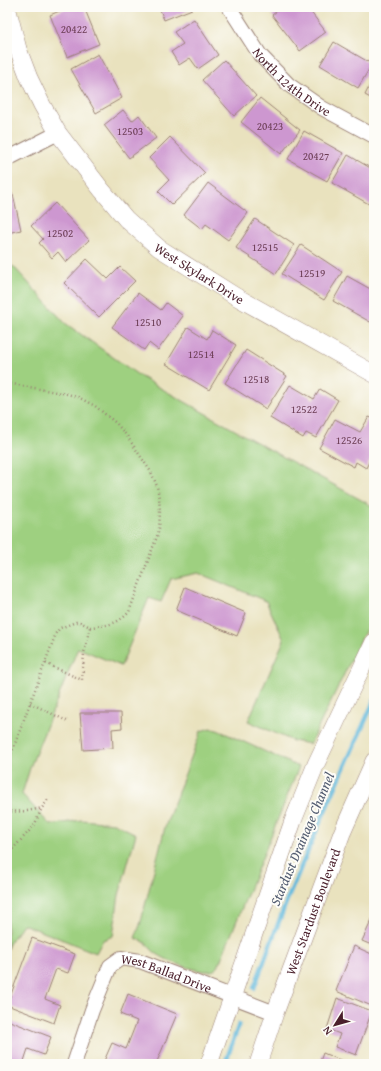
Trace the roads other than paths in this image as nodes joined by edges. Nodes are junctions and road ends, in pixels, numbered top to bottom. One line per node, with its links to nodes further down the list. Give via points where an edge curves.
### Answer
1 (7, 7): 3 (street, West Skylark Drive, via 29,78)
2 (229, 7): 4 (street, North 124th Drive, via 260,55 289,85 322,108)
3 (58, 133): 5 (street); 6 (street, West Skylark Drive, via 126,219 159,248 235,296)
4 (374, 136)
5 (7, 159)
6 (373, 372)
7 (374, 642): 9 (street, via 316,764 293,821)
8 (374, 761): 10 (street, West Stardust Boulevard, via 342,833)
9 (232, 997): 10 (street, West Ballad Drive); 11 (street, West Ballad Drive, via 140,961 121,958 110,966); 12 (street)
10 (275, 1013): 13 (street, West Stardust Boulevard)
11 (74, 1064)
12 (209, 1064)
13 (258, 1064)

